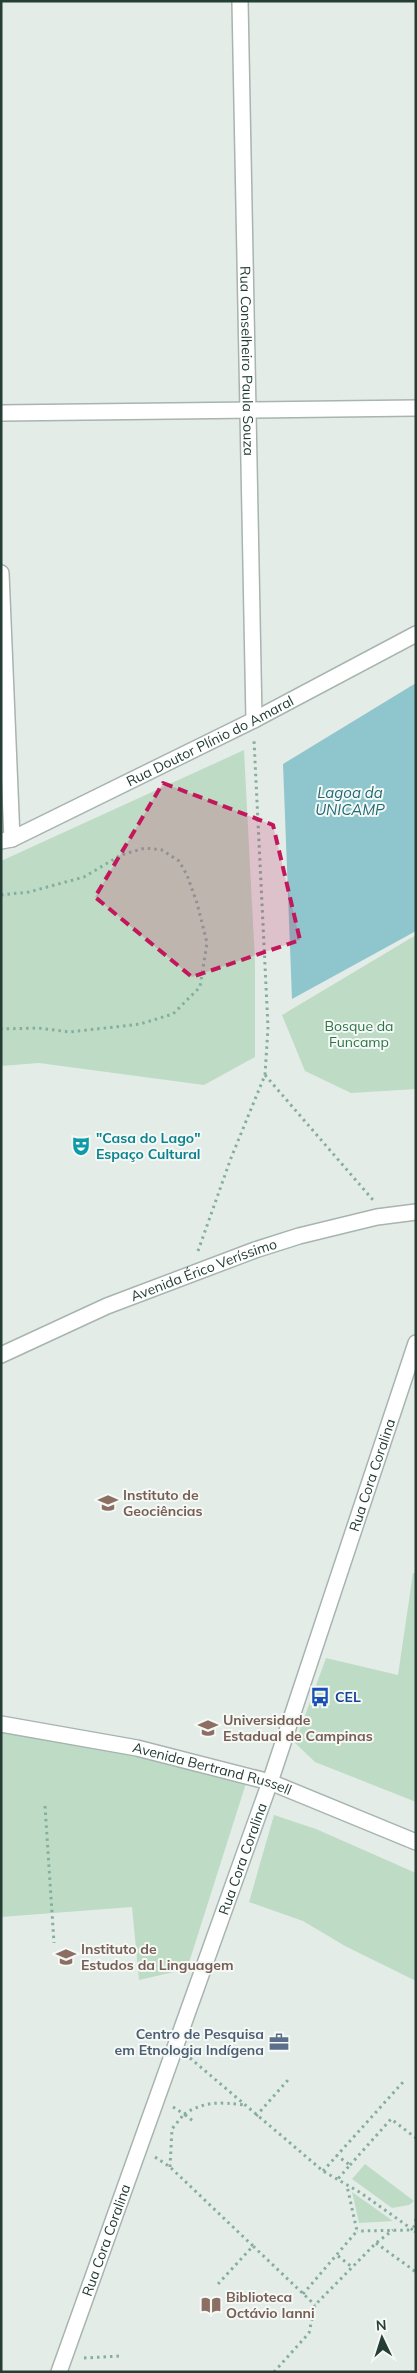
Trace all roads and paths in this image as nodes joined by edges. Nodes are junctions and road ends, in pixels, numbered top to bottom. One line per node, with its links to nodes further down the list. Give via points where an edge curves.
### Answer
1 (240, 1): 3 (street, Rua Conselheiro Paula Souza)
2 (416, 408): 3 (street)
3 (250, 410): 4 (street); 7 (street, Rua Conselheiro Paula Souza)
4 (1, 413)
5 (1, 573): 8 (street)
6 (416, 634): 7 (street, Rua Doutor Plínio do Amaral)
7 (254, 720): 8 (street, Rua Doutor Plínio do Amaral); 11 (path, via 268,1027)
8 (6, 840)
9 (1, 896): 10 (path, via 84,877 121,855 145,848 162,850 179,861 187,875 207,943 200,987 173,1014 140,1024 70,1032 38,1028)
10 (1, 1029)
11 (265, 1075): 12 (path); 14 (path)
12 (374, 1202)
13 (416, 1212): 14 (street, Avenida Érico Veríssimo, via 376,1217 299,1236)
14 (188, 1276): 16 (street, Avenida Érico Veríssimo, via 107,1306)
15 (416, 1343): 18 (street, Rua Cora Coralina)
16 (1, 1355)
17 (1, 1724): 18 (street, Avenida Bertrand Russell, via 137,1748)
18 (270, 1782): 20 (street, Avenida Bertrand Russell); 22 (street, Rua Cora Coralina)
19 (45, 1806): 21 (path)
20 (416, 1842)
21 (54, 1943)
22 (176, 2046): 25 (path); 30 (street, Rua Cora Coralina)
23 (288, 2080): 27 (path)
24 (404, 2081): 31 (path)
25 (244, 2105): 26 (path, via 223,2102 199,2104); 27 (path)
26 (184, 2114): 28 (path); 33 (path, via 172,2129)
27 (256, 2116): 34 (path)
28 (192, 2121)
29 (416, 2138): 32 (path, via 391,2119)
30 (140, 2147): 33 (path); 50 (street, Rua Cora Coralina)
31 (336, 2155): 32 (path); 34 (path)
32 (350, 2165): 35 (path)
33 (170, 2167): 42 (path)
34 (323, 2171): 35 (path)
35 (337, 2180): 36 (path)
36 (347, 2186): 39 (path); 40 (path)
37 (416, 2219): 40 (path)
38 (394, 2229): 39 (path); 40 (path); 41 (path)
39 (357, 2231): 43 (path)
40 (414, 2231)
41 (376, 2243): 44 (path); 45 (path)
42 (253, 2246): 46 (path); 47 (path)
43 (338, 2256): 44 (path); 47 (path)
44 (352, 2267): 48 (path)
45 (416, 2272)
46 (218, 2284)
47 (304, 2294): 48 (path)
48 (315, 2305): 51 (path, via 309,2333)
49 (120, 2356): 50 (path)
50 (61, 2366)
51 (274, 2372)

